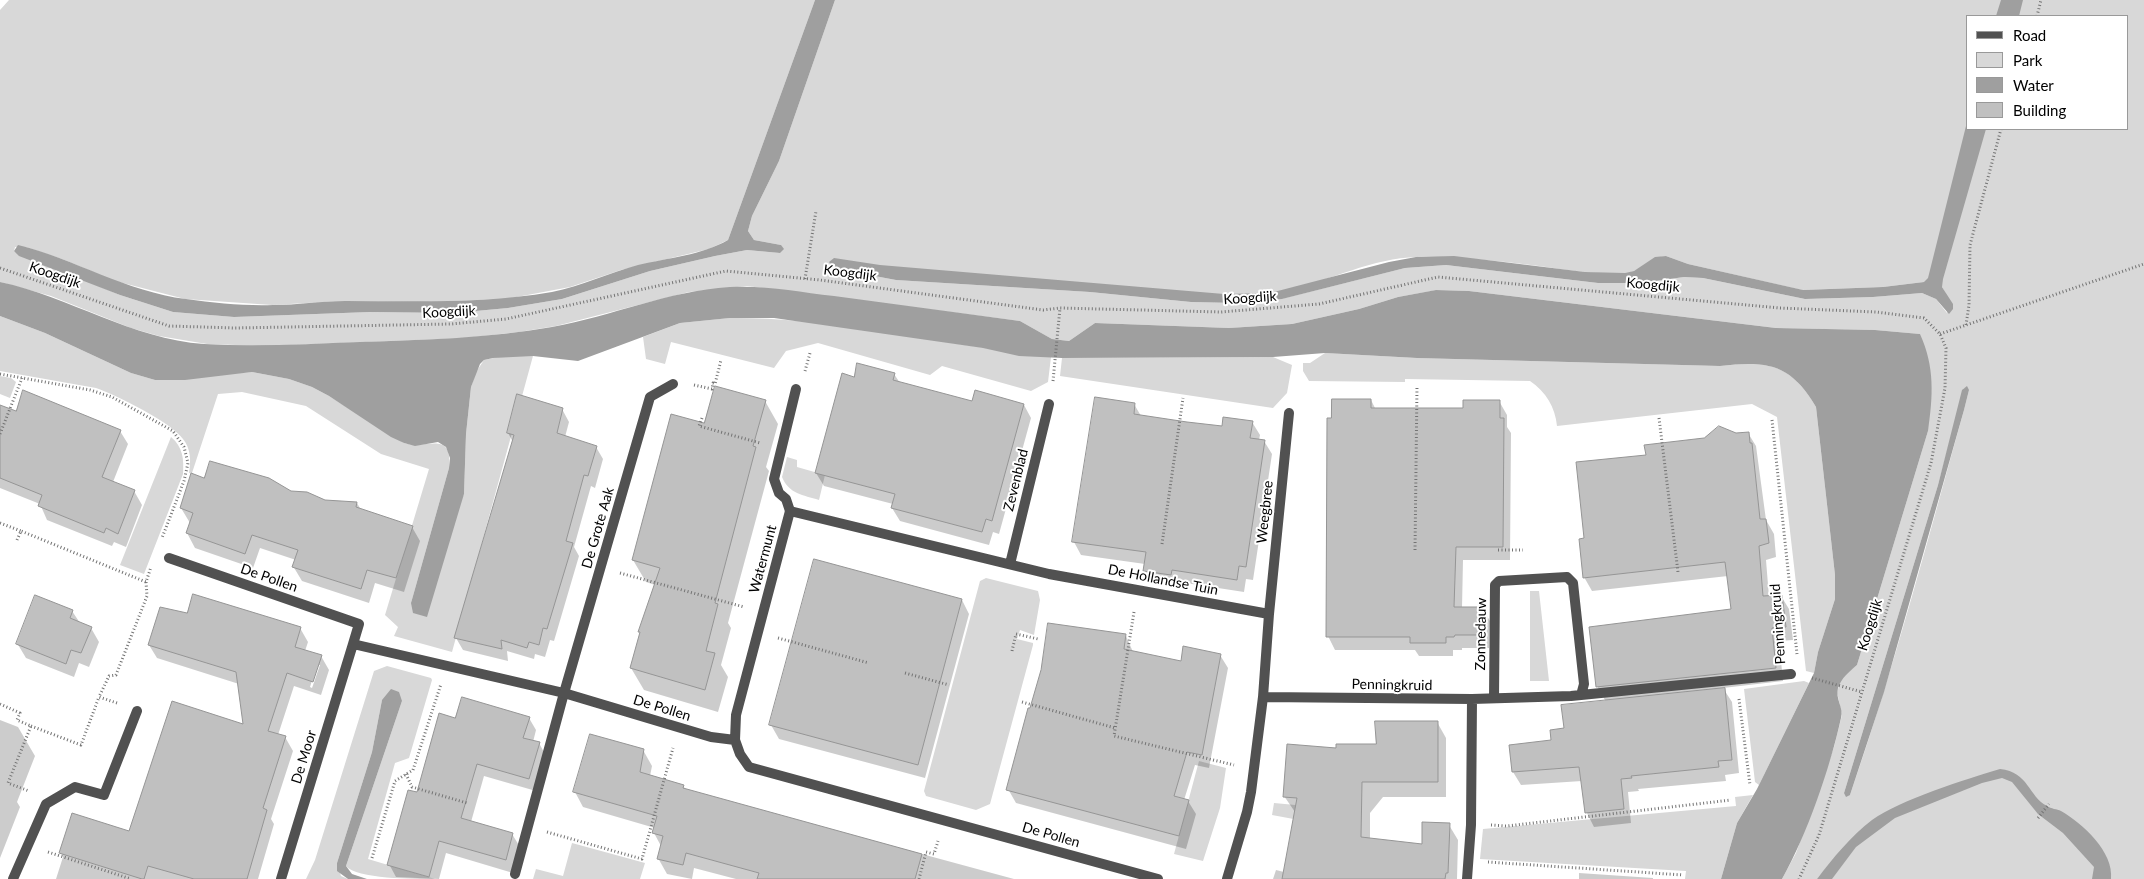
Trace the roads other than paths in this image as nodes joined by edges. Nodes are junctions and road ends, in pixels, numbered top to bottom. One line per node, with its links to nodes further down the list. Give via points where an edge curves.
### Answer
1 (673, 384): 11 (street, De Grote Aak, via 650,397)
2 (796, 389): 5 (street, Watermunt, via 774,479 778,493 786,499)
3 (1049, 404): 7 (street, Zevenblad)
4 (1289, 413): 8 (street, Weegbree)
5 (790, 511): 7 (street, De Hollandse Tuin); 17 (street, Watermunt, via 736,716)
6 (169, 558): 9 (street, De Pollen, via 359,624)
7 (1010, 564): 8 (street, De Hollandse Tuin)
8 (1269, 614): 13 (street)
9 (353, 644): 11 (street, De Pollen); 20 (street, De Moor)
10 (1791, 674): 12 (street, Penningkruid)
11 (564, 693): 17 (street, De Pollen, via 711,737); 18 (street, De Grote Aak)
12 (1581, 695): 14 (street, Penningkruid); 14 (street, Zonnedauw, via 1584,684 1573,583 1567,577 1499,581 1495,584)
13 (1263, 697): 15 (street, Penningkruid); 22 (street, via 1247,812)
14 (1494, 698): 15 (street, Penningkruid)
15 (1472, 699): 23 (street)
16 (137, 711): 19 (street, via 104,795 75,787 46,804)
17 (735, 740): 21 (street, De Pollen, via 749,767)
18 (515, 874)
19 (13, 879)
20 (280, 879)
21 (1158, 879)
22 (1227, 879)
23 (1468, 879)

